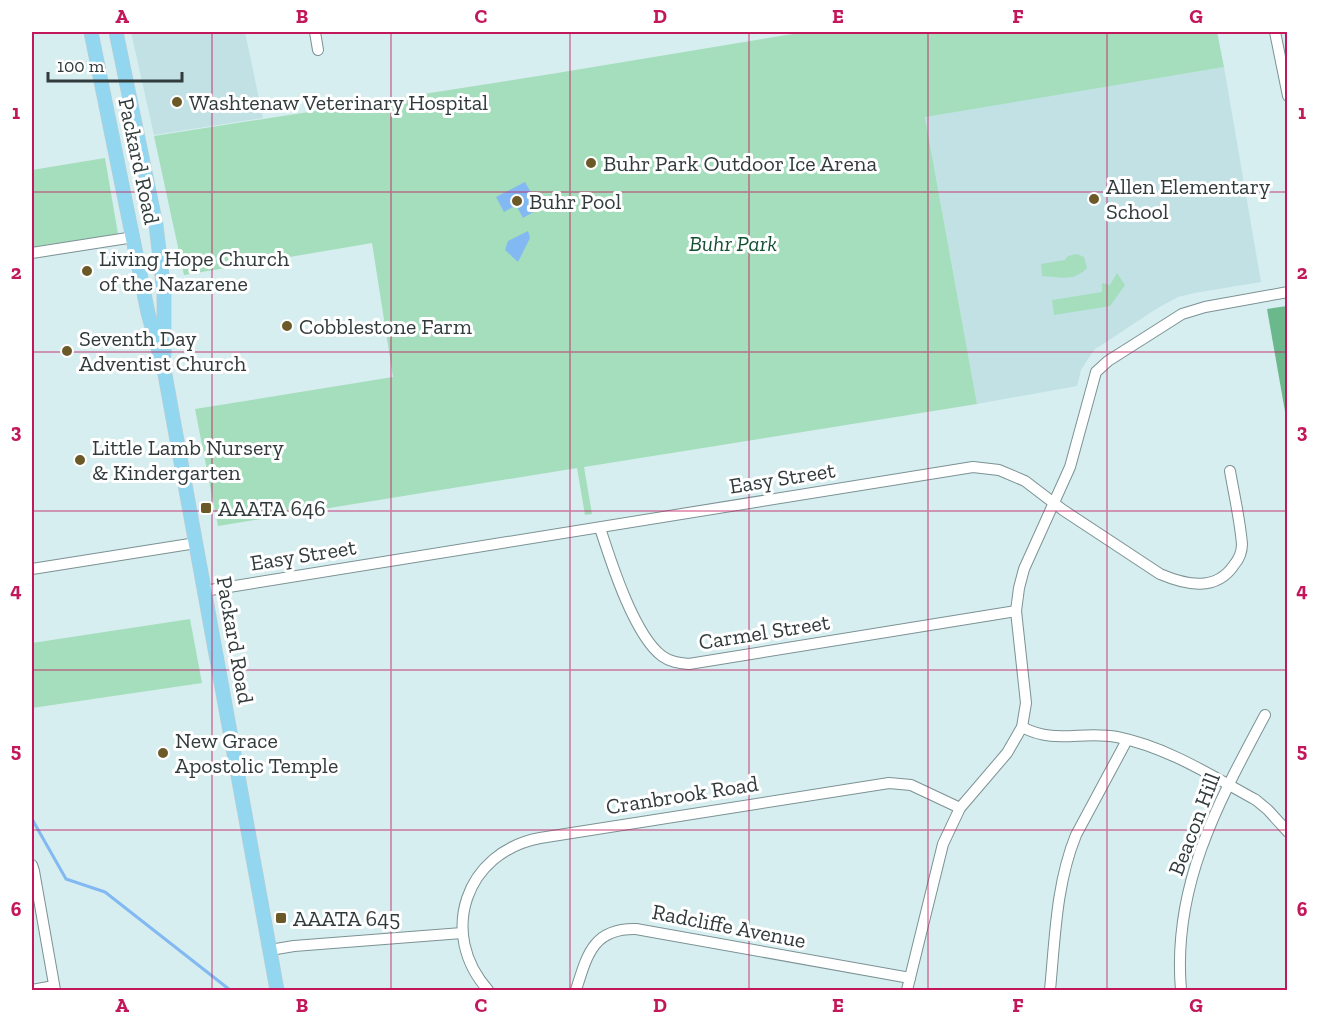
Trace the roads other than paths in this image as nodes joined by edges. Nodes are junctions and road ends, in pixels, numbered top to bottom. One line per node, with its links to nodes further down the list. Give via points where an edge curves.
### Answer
1 (91, 32): 6 (main road, Packard Road)
2 (116, 32): 8 (main road, Packard Road)
3 (315, 32): 5 (street)
4 (1275, 32): 7 (street)
5 (318, 50)
6 (99, 72): 8 (main road, via 111,95 122,144 132,150); 9 (main road, Packard Road)
7 (1287, 96)
8 (139, 143): 12 (main road, Packard Road)
9 (120, 171): 10 (main road, Packard Road); 12 (main road, via 130,190 146,267 154,271)
10 (134, 237): 11 (street); 14 (main road, Packard Road, via 148,313)
11 (32, 253)
12 (160, 260): 14 (main road, Packard Road, via 165,310)
13 (1287, 292): 16 (street, via 1182,314 1101,366 1096,372 1070,467)
14 (164, 369): 18 (main road, Packard Road)
15 (1230, 471): 16 (street, Easy Street, via 1242,545 1230,571 1210,584 1198,585 1160,574)
16 (1054, 503): 17 (street, Easy Street, via 1013,474 973,467); 21 (street, via 1024,569)
17 (600, 528): 20 (street, Easy Street); 21 (street, Carmel Street, via 646,638 664,657 676,663)
18 (196, 543): 19 (street); 20 (main road, Packard Road)
19 (32, 569)
20 (204, 591): 30 (main road, Packard Road)
21 (1016, 611): 23 (street, via 1026,703)
22 (1265, 715): 25 (street, Beacon Hill)
23 (1022, 727): 24 (street, via 1049,736 1090,735); 26 (street, via 1007,753)
24 (1127, 740): 25 (street, via 1163,751); 38 (street, via 1069,851 1059,902)
25 (1228, 785): 27 (street, via 1256,800); 39 (street, Beacon Hill, via 1198,854 1189,888 1180,952)
26 (960, 808): 29 (street, Cranbrook Road, via 911,785 890,783 528,840 495,857 480,874 465,906); 31 (street, via 943,844)
27 (1287, 832)
28 (33, 868): 32 (street)
29 (462, 933): 30 (street); 35 (street, via 473,970)
30 (270, 950): 34 (main road, Packard Road)
31 (910, 978): 36 (street, Radcliffe Avenue, via 624,929 594,944); 37 (street)
32 (55, 988): 33 (street)
33 (32, 990)
34 (278, 990)
35 (488, 990)
36 (576, 990)
37 (908, 990)
38 (1050, 990)
39 (1181, 990)

